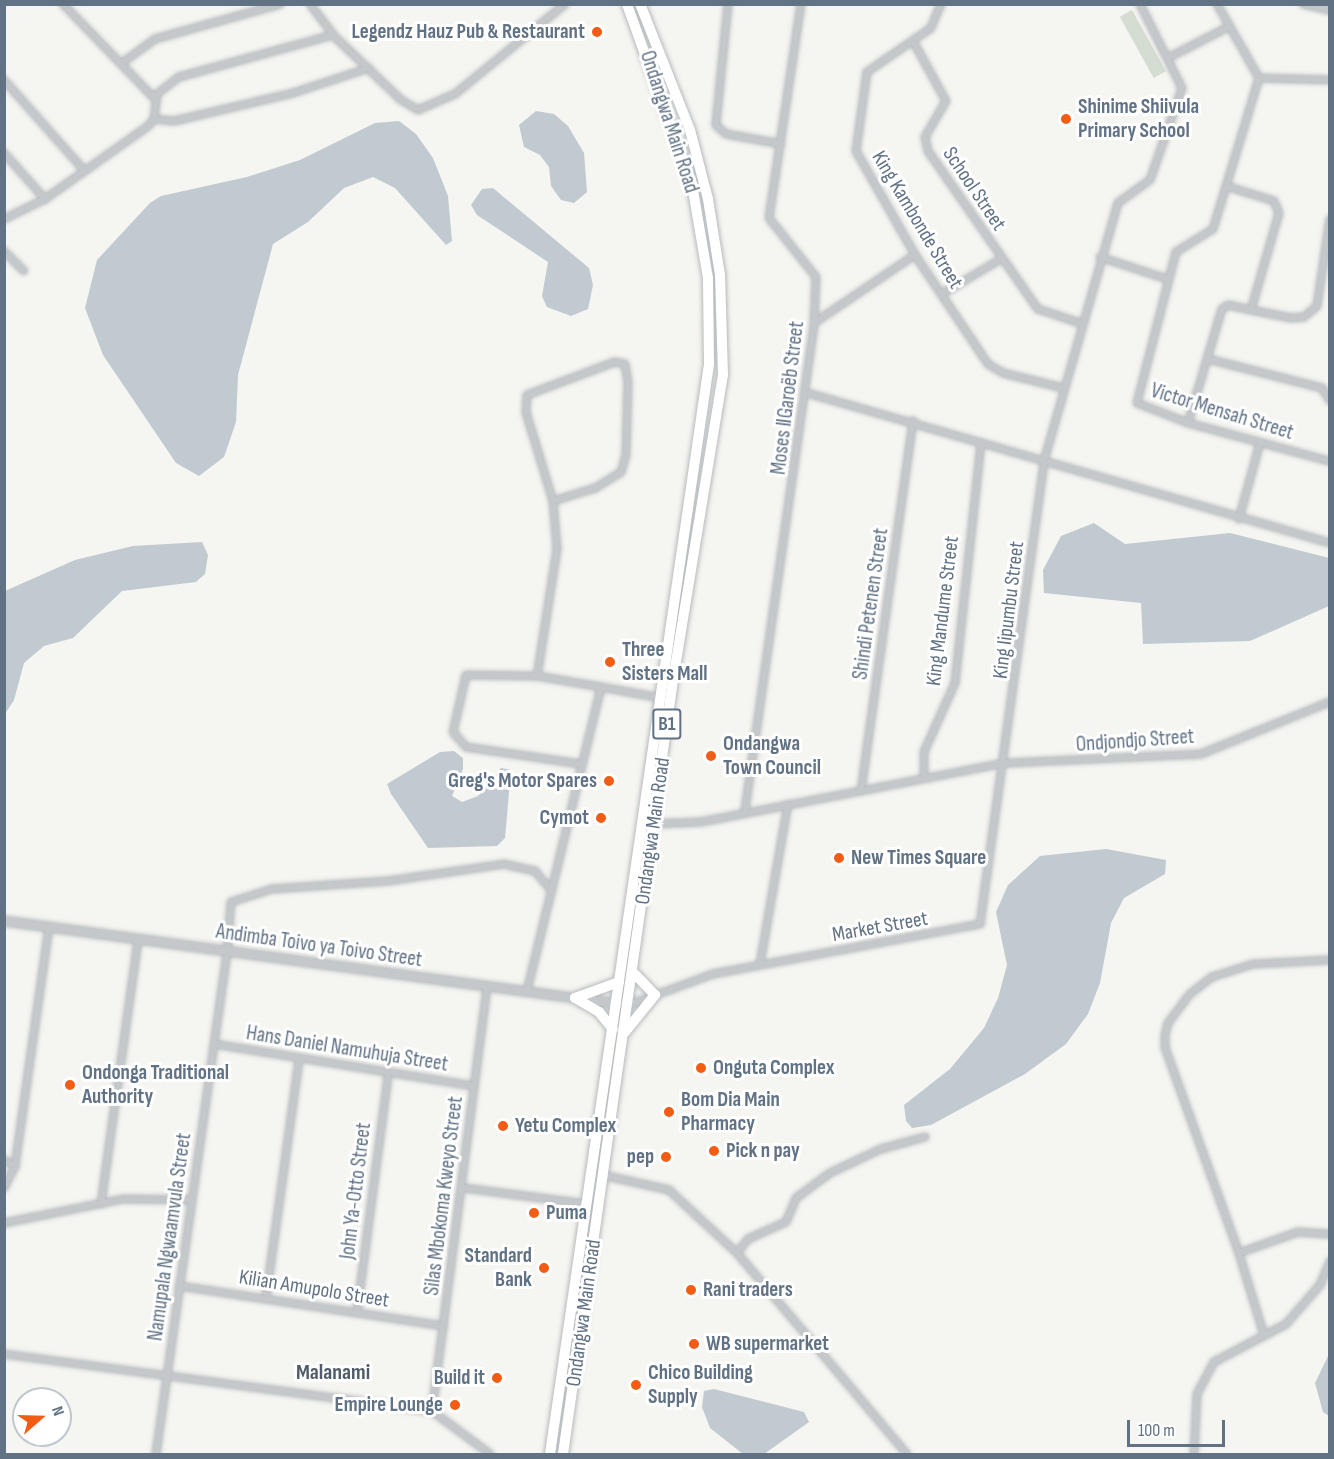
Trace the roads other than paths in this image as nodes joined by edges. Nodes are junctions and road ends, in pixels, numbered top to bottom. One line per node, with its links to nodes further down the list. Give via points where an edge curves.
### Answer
1 (63, 4): 18 (street)
2 (280, 4): 18 (street, via 155,39)
3 (310, 4): 15 (street)
4 (565, 4): 19 (street, via 455,94 430,106 409,106)
5 (627, 4): 42 (main road, Ondangwa Main Road / B1, via 692,184 708,278)
6 (640, 4): 43 (main road, Ondangwa Main Road / B1, via 697,150 714,230)
7 (728, 4): 25 (street, via 716,125 726,134)
8 (801, 4): 25 (street, Moses ǁGaroëb Street)
9 (941, 4): 16 (street, King Kambonde Street, via 938,20)
10 (1140, 4): 17 (street, King Iipumbu Street)
11 (1218, 4): 14 (street)
12 (1303, 4): 13 (street)
13 (1329, 10)
14 (1228, 27): 17 (street); 20 (street)
15 (333, 35): 19 (street); 23 (street, via 184,74)
16 (913, 41): 33 (street, King Kambonde Street, via 867,72 856,140 858,158); 35 (street, School Street, via 946,101 924,143)
17 (1168, 58): 34 (street, King Iipumbu Street, via 1182,88 1179,102 1150,180 1118,203)
18 (122, 63): 23 (street)
19 (369, 68): 24 (street, via 293,93 174,121)
20 (1259, 78): 22 (street); 28 (street, Victor Mensah Street)
21 (4, 80): 27 (street)
22 (1329, 80)
23 (154, 98): 24 (street)
24 (154, 119): 27 (street)
25 (781, 144): 40 (street, Moses ǁGaroëb Street, via 769,218 816,277)
26 (4, 153): 29 (street)
27 (83, 169): 29 (street)
28 (1226, 186): 37 (street, Victor Mensah Street, via 1213,229 1176,252); 39 (street, via 1278,206)
29 (45, 199): 30 (street)
30 (4, 219)
31 (1329, 219): 39 (street, via 1317,306 1298,318)
32 (4, 251): 36 (street)
33 (915, 255): 38 (street, King Kambonde Street); 40 (street)
34 (1101, 257): 37 (street); 41 (street, King Iipumbu Street)
35 (1001, 259): 38 (street); 41 (street, School Street, via 1038,309)
36 (24, 271)
37 (1167, 279): 49 (street, Victor Mensah Street, via 1137,404)
38 (942, 294): 45 (street, King Kambonde Street, via 995,371)
39 (1251, 310): 44 (street, via 1228,304 1222,309)
40 (814, 323): 46 (street, Moses ǁGaroëb Street)
41 (1083, 324): 45 (street, King Iipumbu Street)
42 (710, 329): 43 (main road); 59 (main road, Ondangwa Main Road / B1, via 706,391)
43 (723, 330): 60 (main road, Ondangwa Main Road / B1, via 720,395)
44 (1208, 359): 47 (street, via 1322,388); 49 (street)
45 (1063, 388): 53 (street, King Iipumbu Street)
46 (807, 393): 48 (street); 67 (street, Moses ǁGaroëb Street)
47 (1329, 401)
48 (913, 421): 50 (street); 65 (street, Shindi Petenen Street)
49 (1188, 423): 51 (street, Victor Mensah Street)
50 (981, 442): 53 (street); 64 (street, King Mandume Street, via 956,683 924,752)
51 (1260, 443): 52 (street, Victor Mensah Street); 55 (street)
52 (1329, 461)
53 (1044, 462): 55 (street); 62 (street, King Iipumbu Street)
54 (553, 501): 54 (street, via 526,412 527,395 608,364 625,364 626,455 621,472 595,488); 57 (street, via 557,549)
55 (1239, 519): 56 (street)
56 (1329, 543)
57 (537, 676): 58 (street); 63 (street, via 466,675 453,723 455,739 466,747)
58 (601, 687): 59 (street); 63 (street)
59 (659, 698): 60 (street); 71 (main road, Ondangwa Main Road / B1)
60 (671, 700): 68 (main road, Ondangwa Main Road / B1)
61 (1329, 702): 62 (street, Ondjondjo Street, via 1201,754)
62 (1005, 763): 64 (street, Ondjondjo Street); 76 (street, Market Street, via 980,924)
63 (581, 764): 69 (street)
64 (924, 779): 65 (street, Ondjondjo Street)
65 (861, 791): 66 (street, Ondjondjo Street)
66 (788, 804): 67 (street, Ondjondjo Street); 76 (street)
67 (745, 810): 68 (street, Ondjondjo Street, via 701,822)
68 (654, 820): 71 (street); 77 (main road, Ondangwa Main Road / B1)
69 (552, 891): 74 (street, Namupala Ngwaamvula Street, via 536,871 504,864 388,881 272,889 231,902); 80 (street)
70 (4, 921): 72 (street, Andimba Toivo ya Toivo Street)
71 (627, 925): 78 (main road, Ondangwa Main Road / B1)
72 (49, 927): 73 (street, Andimba Toivo ya Toivo Street); 93 (street)
73 (138, 940): 74 (street, Andimba Toivo ya Toivo Street); 98 (street)
74 (227, 953): 79 (street, Andimba Toivo ya Toivo Street); 87 (street, Namupala Ngwaamvula Street)
75 (1329, 960): 103 (street, via 1253,963 1212,977 1190,994 1168,1023 1165,1048)
76 (760, 964): 81 (street, Market Street, via 713,974)
77 (633, 972): 81 (main road, via 647,991); 84 (main road, Ondangwa Main Road / B1)
78 (619, 982): 82 (main road); 83 (main road, Ondangwa Main Road / B1)
79 (487, 986): 80 (street, Andimba Toivo ya Toivo Street); 90 (street, Silas Mbokoma Kweyo Street)
80 (527, 991): 82 (street, Andimba Toivo ya Toivo Street)
81 (656, 995): 84 (street, Market Street); 86 (main road)
82 (575, 998): 83 (street, Andimba Toivo ya Toivo Street); 85 (main road, via 599,1012)
83 (616, 1003): 84 (street, Andimba Toivo ya Toivo Street); 85 (main road, Ondangwa Main Road / B1)
84 (629, 1005): 86 (main road, Ondangwa Main Road / B1)
85 (613, 1029): 94 (main road, Ondangwa Main Road / B1)
86 (624, 1032): 94 (main road, Ondangwa Main Road / B1)
87 (214, 1044): 88 (street, Hans Daniel Namuhuja Street); 97 (street, Namupala Ngwaamvula Street)
88 (299, 1060): 89 (street, Hans Daniel Namuhuja Street); 108 (street)
89 (388, 1075): 90 (street, Hans Daniel Namuhuja Street); 109 (street, John Ya-Otto Street)
90 (474, 1086): 96 (street, Silas Mbokoma Kweyo Street)
91 (925, 1137): 102 (street, via 880,1149 823,1178 796,1198 791,1218 748,1239)
92 (4, 1160): 93 (street)
93 (15, 1166): 95 (street)
94 (597, 1174): 99 (main road, Ondangwa Main Road / B1); 102 (street, via 669,1190); 107 (main road, Ondangwa Main Road / B1)
95 (4, 1188)
96 (464, 1188): 99 (street); 110 (street, Silas Mbokoma Kweyo Street)
97 (191, 1200): 98 (street, via 134,1199); 105 (street, Namupala Ngwaamvula Street)
98 (101, 1204): 100 (street)
99 (587, 1204): 106 (main road, Ondangwa Main Road / B1)
100 (4, 1223)
101 (1329, 1234): 103 (street, via 1298,1232)
102 (737, 1253): 119 (street)
103 (1239, 1253): 111 (street)
104 (1329, 1261): 111 (street, via 1302,1307 1286,1324)
105 (179, 1286): 108 (street, Kilian Amupolo Street); 113 (street, Namupala Ngwaamvula Street)
106 (575, 1293): 107 (main road); 117 (main road, Ondangwa Main Road / B1)
107 (587, 1295): 118 (main road, Ondangwa Main Road / B1)
108 (266, 1298): 109 (street, Kilian Amupolo Street)
109 (357, 1312): 110 (street, Kilian Amupolo Street)
110 (444, 1326): 114 (street, Silas Mbokoma Kweyo Street)
111 (1264, 1335): 120 (street, via 1229,1350 1214,1362 1202,1380 1197,1394)
112 (4, 1354): 113 (street)
113 (167, 1377): 114 (street); 115 (street, Namupala Ngwaamvula Street)
114 (432, 1411): 116 (street)
115 (156, 1455)
116 (490, 1455)
117 (550, 1455)
118 (563, 1455)
119 (906, 1455)
120 (1194, 1455)

